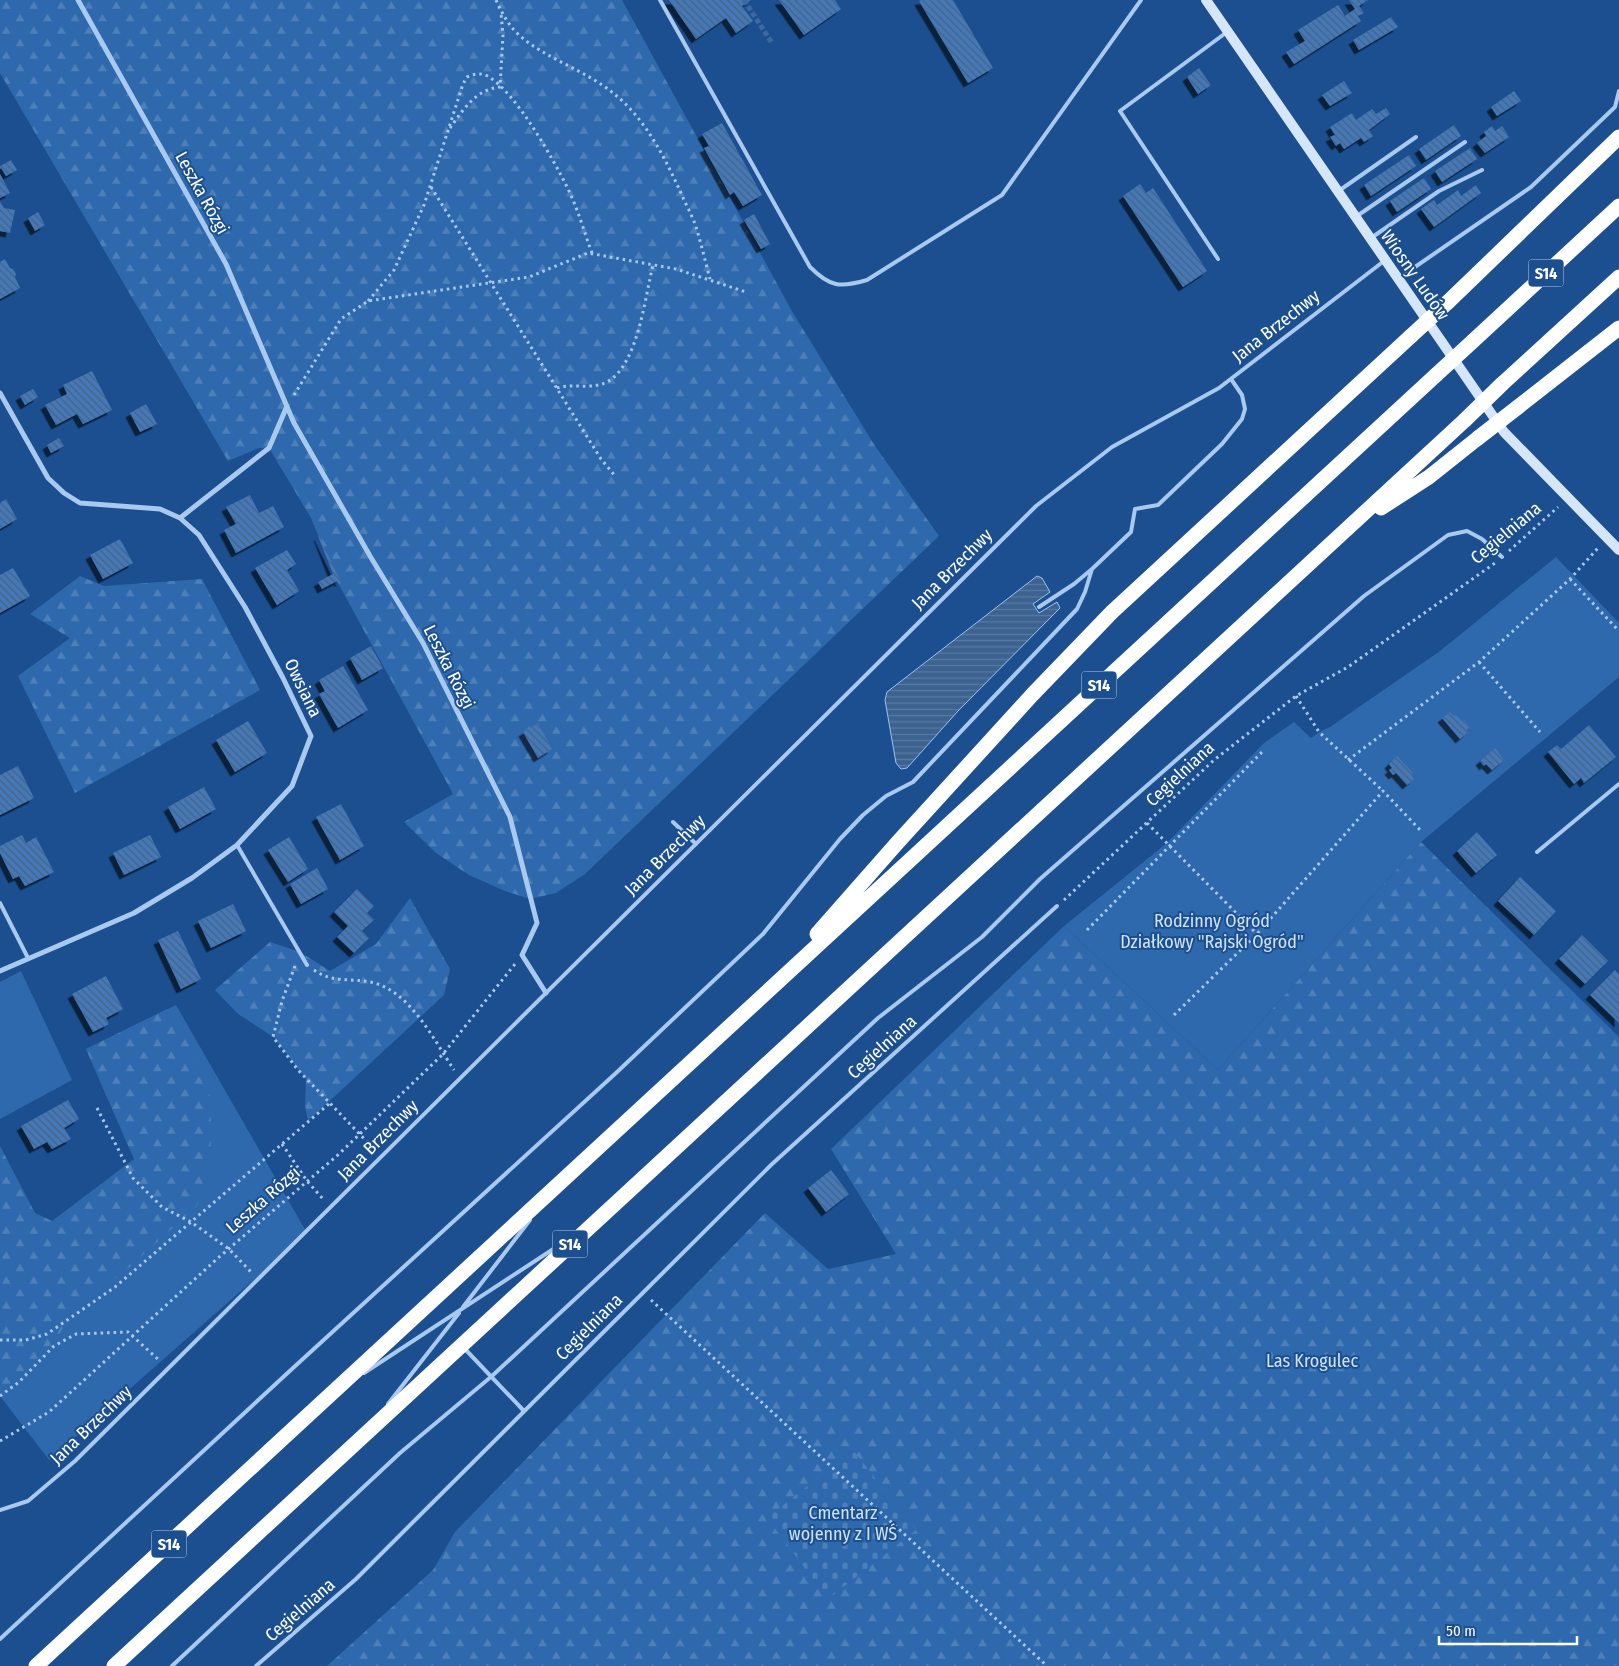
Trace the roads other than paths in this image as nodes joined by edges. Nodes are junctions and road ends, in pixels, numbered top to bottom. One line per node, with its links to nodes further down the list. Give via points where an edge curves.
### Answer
1 (78, 0): 22 (street, Leszka Rózgi, via 226,264)
2 (660, 0): 3 (lane, via 810,267 822,279 852,284 867,280 1002,195)
3 (1140, 0)
4 (1206, 0): 5 (street, Wiosny Ludów)
5 (1228, 31): 11 (street, Wiosny Ludów); 15 (lane, via 1120,111)
6 (1619, 91): 18 (lane, via 1615,107 1531,187)
7 (1619, 136): 40 (highway, bridge, via 1448,302 1112,612 898,842)
8 (1416, 137): 11 (lane)
9 (1465, 142): 13 (lane)
10 (1482, 170): 14 (lane, via 1439,190)
11 (1338, 192): 13 (street, Wiosny Ludów)
12 (1619, 206): 40 (highway, S14, bridge)
13 (1356, 217): 14 (street, Wiosny Ludów)
14 (1371, 238): 16 (street, Wiosny Ludów)
15 (1218, 259)
16 (1385, 259): 18 (street, Wiosny Ludów); 20 (lane, Jana Brzechwy)
17 (1619, 276): 24 (highway, S14, bridge)
18 (1399, 278): 25 (street, Wiosny Ludów, via 1504,432)
19 (1619, 328): 24 (highway, bridge, via 1429,477)
20 (1231, 379): 27 (lane, via 1242,395 1246,409 1242,419 1222,444 1158,505 1135,509 1131,532); 31 (lane, Jana Brzechwy, via 1112,448 1036,506)
21 (0, 392): 23 (street, Owsiana, via 48,478 64,493 80,503 160,509)
22 (287, 406): 23 (street, via 269,448); 39 (street, Leszka Rózgi, via 423,644 510,817 537,923 522,955)
23 (180, 518): 32 (street, Owsiana, via 199,534 245,607 311,736 292,786)
24 (1348, 529): 44 (highway, S14)
25 (1619, 550)
26 (1502, 558): 48 (lane, via 1482,539 1467,531 1448,535 1364,596 1040,879 982,937 878,1018)
27 (1092, 569): 28 (lane); 54 (lane, via 1077,609 914,782 886,796 863,815 763,934 616,1074)
28 (1039, 607)
29 (1619, 784): 33 (lane)
30 (673, 822): 31 (lane)
31 (696, 844): 39 (lane, Jana Brzechwy)
32 (237, 845): 36 (street, Owsiana, via 192,878 134,913); 37 (lane)
33 (1537, 852)
34 (0, 902): 36 (lane)
35 (1058, 906): 51 (lane, Cegielniana, via 771,1165)
36 (28, 958): 38 (street, Owsiana)
37 (308, 965)
38 (0, 971)
39 (546, 993): 53 (lane, Jana Brzechwy, via 68,1467 28,1501)
40 (763, 996): 41 (highway, S14)
41 (556, 1186): 42 (lane); 50 (highway, S14)
42 (538, 1209)
43 (532, 1217): 45 (lane)
44 (592, 1224): 45 (lane); 46 (highway, S14)
45 (461, 1309): 47 (lane); 52 (lane)
46 (461, 1345): 48 (lane); 52 (highway, S14)
47 (363, 1373)
48 (492, 1376): 51 (lane); 57 (lane, via 400,1454)
49 (355, 1379): 50 (lane)
50 (330, 1395): 55 (highway, S14)
51 (524, 1411): 58 (lane, Cegielniana, via 356,1579)
52 (365, 1434): 56 (highway, S14)
53 (0, 1510)
54 (0, 1639)
55 (36, 1666)
56 (114, 1666)
57 (172, 1666)
58 (256, 1666)

